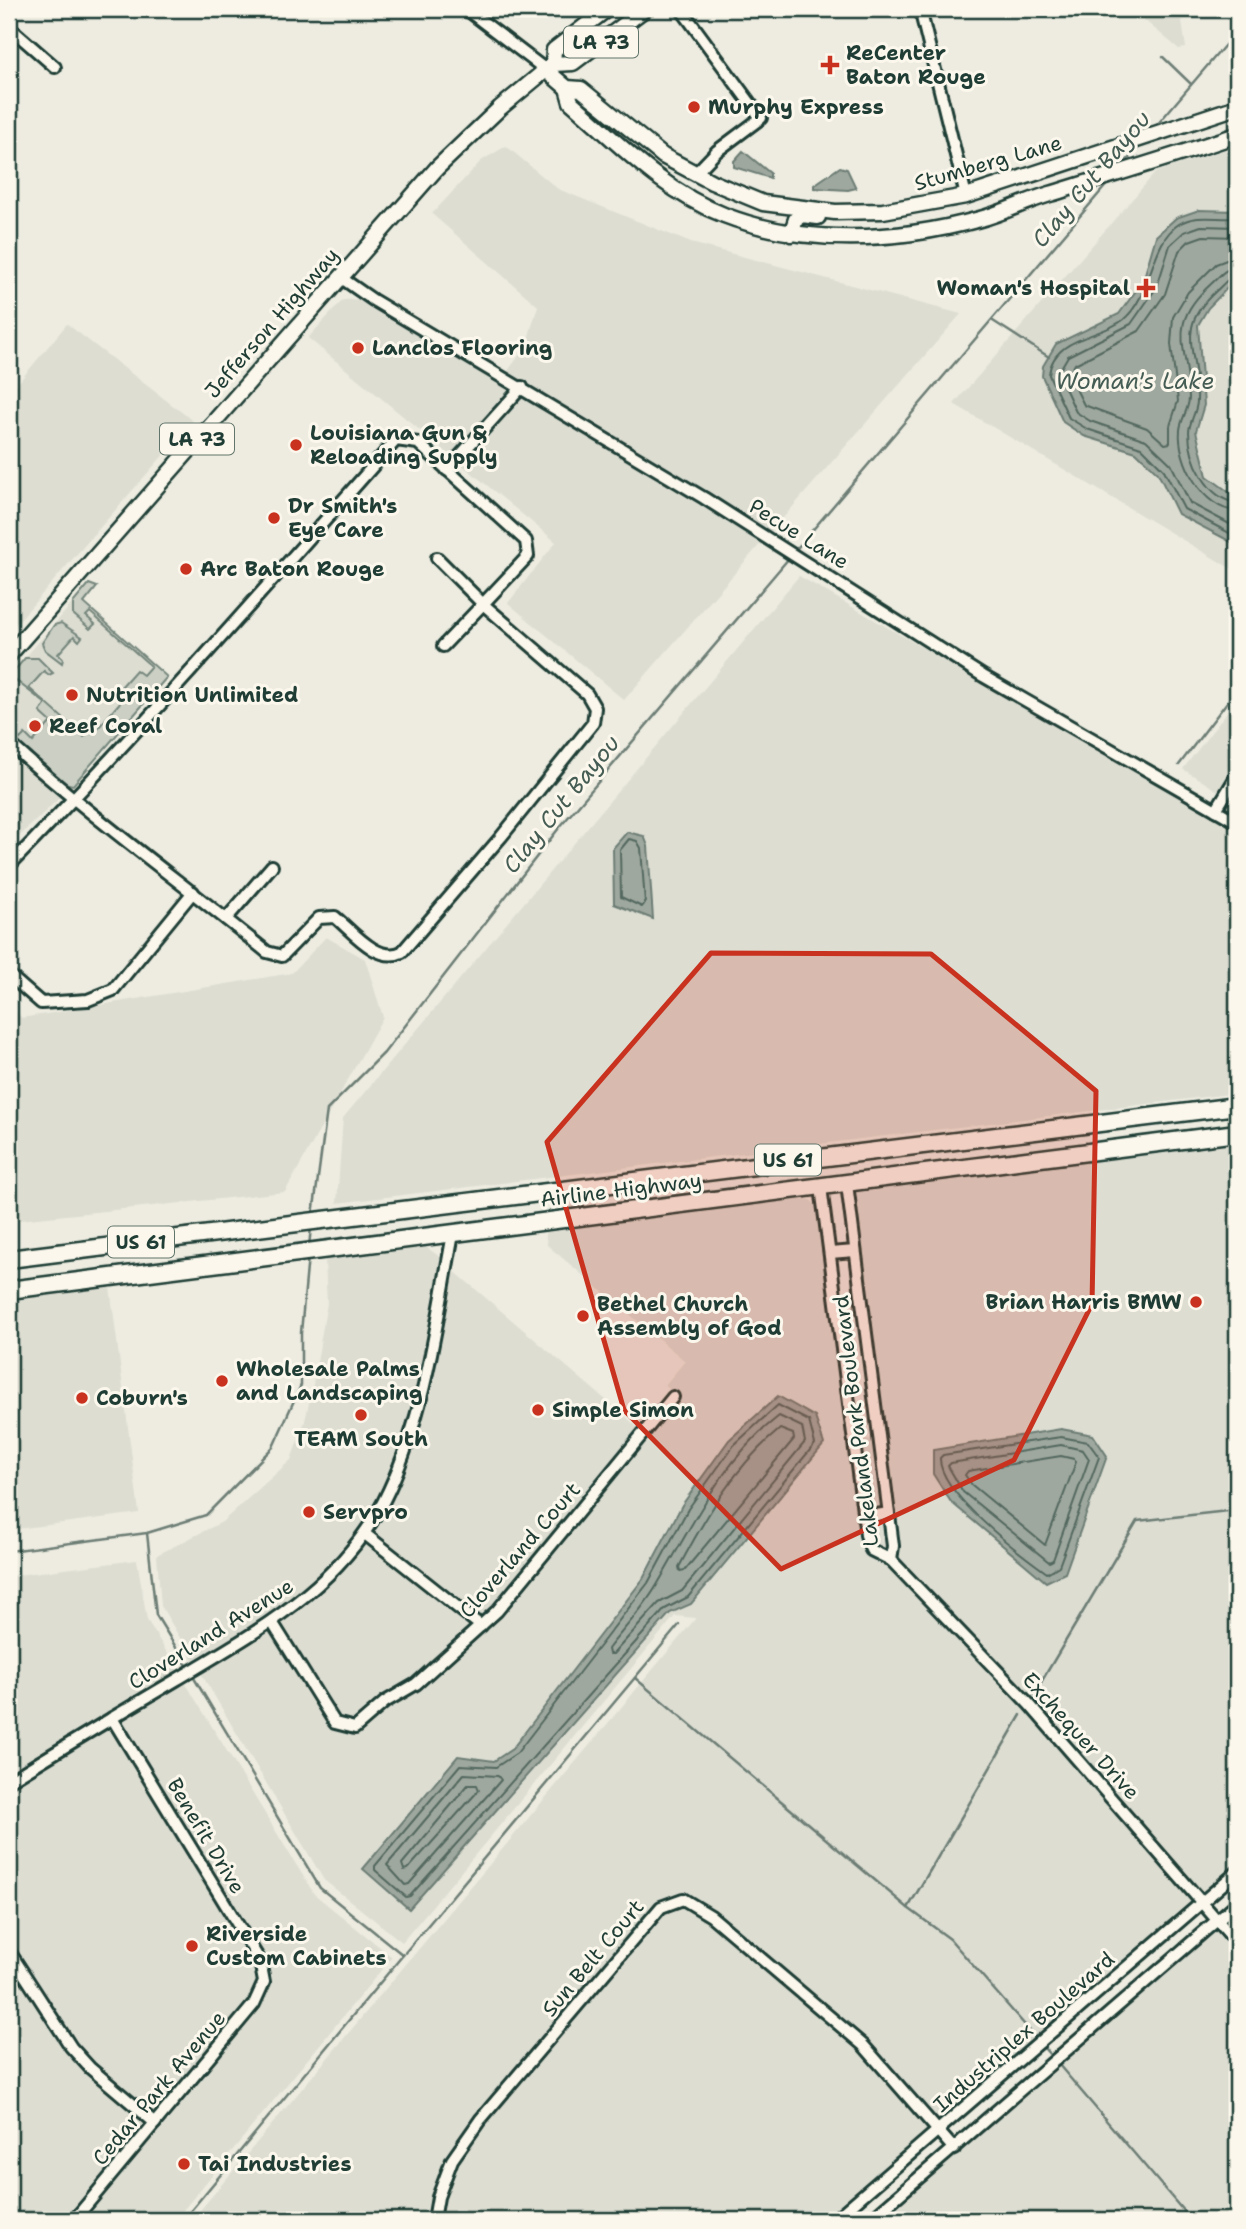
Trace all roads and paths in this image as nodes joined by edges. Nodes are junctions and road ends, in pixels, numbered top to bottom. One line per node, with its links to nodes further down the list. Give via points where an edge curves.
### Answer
1 (466, 9): 8 (street, Stumberg Lane)
2 (607, 9): 8 (main road, Jefferson Highway / LA 73, via 554,50)
3 (645, 9): 8 (main road, Jefferson Highway / LA 73, via 573,63)
4 (681, 9): 12 (street, via 761,118)
5 (919, 9): 13 (street)
6 (9, 27): 7 (street)
7 (55, 67)
8 (550, 67): 9 (main road, Stumberg Lane); 18 (main road, Jefferson Highway / LA 73, via 437,167)
9 (567, 88): 12 (main road, Stumberg Lane, via 581,89 663,156); 17 (main road, Stumberg Lane, via 570,102 669,187 723,215)
10 (1237, 107): 13 (main road, Stumberg Lane)
11 (1237, 135): 16 (main road, Stumberg Lane, via 980,219)
12 (696, 173): 15 (main road, Stumberg Lane, via 763,203)
13 (966, 196): 14 (main road, Stumberg Lane)
14 (946, 200): 15 (main road, Stumberg Lane, via 883,211); 16 (main road, via 944,218)
15 (835, 212): 17 (main road, via 827,218 802,215)
16 (910, 232): 17 (main road, Stumberg Lane, via 844,238)
17 (791, 234)
18 (340, 277): 19 (street, Pecue Lane); 24 (main road, Jefferson Highway / LA 73)
19 (522, 387): 20 (street); 28 (street, Pecue Lane, via 768,537 983,676)
20 (447, 470): 22 (street, via 526,541 528,556); 27 (street, via 418,443 396,440)
21 (437, 558): 22 (street)
22 (483, 604): 23 (street); 33 (street, via 587,694 595,708 593,723 501,837 398,955 375,952 335,917 319,918 282,956 267,952)
23 (443, 646)
24 (9, 654)
25 (9, 743): 27 (street)
26 (1237, 775): 28 (street)
27 (72, 801): 30 (street); 32 (street)
28 (1216, 810): 29 (street, Pecue Lane)
29 (1237, 822)
30 (9, 866)
31 (272, 866): 33 (street)
32 (193, 892): 33 (street); 34 (street, via 113,990 88,1000 41,1003)
33 (226, 919)
34 (9, 975)
35 (1237, 1105): 37 (highway, Airline Highway / US 61)
36 (1237, 1133): 40 (highway, Airline Highway / US 61)
37 (972, 1137): 38 (highway, Airline Highway / US 61); 40 (highway)
38 (844, 1154): 39 (highway, Airline Highway / US 61); 41 (highway)
39 (820, 1156): 42 (highway); 43 (highway, Airline Highway / US 61)
40 (973, 1166): 41 (highway, Airline Highway / US 61)
41 (847, 1184): 42 (highway, Airline Highway / US 61); 46 (street, Lakeland Park Boulevard)
42 (821, 1188): 44 (highway, Airline Highway / US 61); 47 (street, Lakeland Park Boulevard)
43 (449, 1203): 44 (highway); 45 (highway, Airline Highway / US 61)
44 (453, 1234): 49 (highway, Airline Highway / US 61); 58 (street, Cloverland Avenue, via 429,1360 403,1457)
45 (74, 1251): 48 (highway, Airline Highway / US 61); 49 (highway)
46 (855, 1251): 47 (street); 51 (street, Lakeland Park Boulevard)
47 (830, 1253): 52 (street, Lakeland Park Boulevard)
48 (9, 1259)
49 (78, 1281): 50 (highway, Airline Highway / US 61)
50 (9, 1290)
51 (861, 1306): 52 (street); 53 (street, Lakeland Park Boulevard)
52 (837, 1307): 54 (street, Lakeland Park Boulevard)
53 (871, 1392): 54 (street); 56 (street, Lakeland Park Boulevard)
54 (848, 1395): 57 (street, Lakeland Park Boulevard)
55 (673, 1397): 61 (street, Cloverland Court)
56 (889, 1513): 57 (street); 59 (street, Lakeland Park Boulevard)
57 (864, 1517): 59 (street, Lakeland Park Boulevard, via 871,1549)
58 (365, 1534): 60 (street, Cloverland Avenue, via 329,1577); 61 (street)
59 (891, 1560): 65 (street, Exchequer Drive, via 1029,1704)
60 (272, 1622): 61 (street, Cloverland Court, via 335,1723 355,1728 385,1702 416,1684); 62 (street, Cloverland Avenue)
61 (481, 1626)
62 (113, 1718): 63 (street, Cloverland Avenue); 70 (street, Benefit Drive, via 260,1961)
63 (9, 1782)
64 (1237, 1872): 65 (street, Industriplex Boulevard)
65 (1201, 1903): 67 (street, Exchequer Drive); 72 (street, Industriplex Boulevard)
66 (1237, 1903): 67 (street, Industriplex Boulevard)
67 (1217, 1920): 68 (street, Exchequer Drive); 73 (street, Industriplex Boulevard)
68 (1237, 1943)
69 (9, 1951): 71 (street, via 71,2047)
70 (264, 1975): 71 (street, Cedar Park Avenue, via 263,1989 254,2004)
71 (155, 2123): 74 (street, Cedar Park Avenue)
72 (940, 2131): 73 (street, Sun Belt Court); 75 (street, Sun Belt Court, via 863,2045 711,1916 683,1899 661,1907 480,2120 452,2160); 76 (street, Industriplex Boulevard)
73 (954, 2148): 77 (street, Industriplex Boulevard)
74 (74, 2220)
75 (434, 2220)
76 (834, 2220)
77 (870, 2220)

